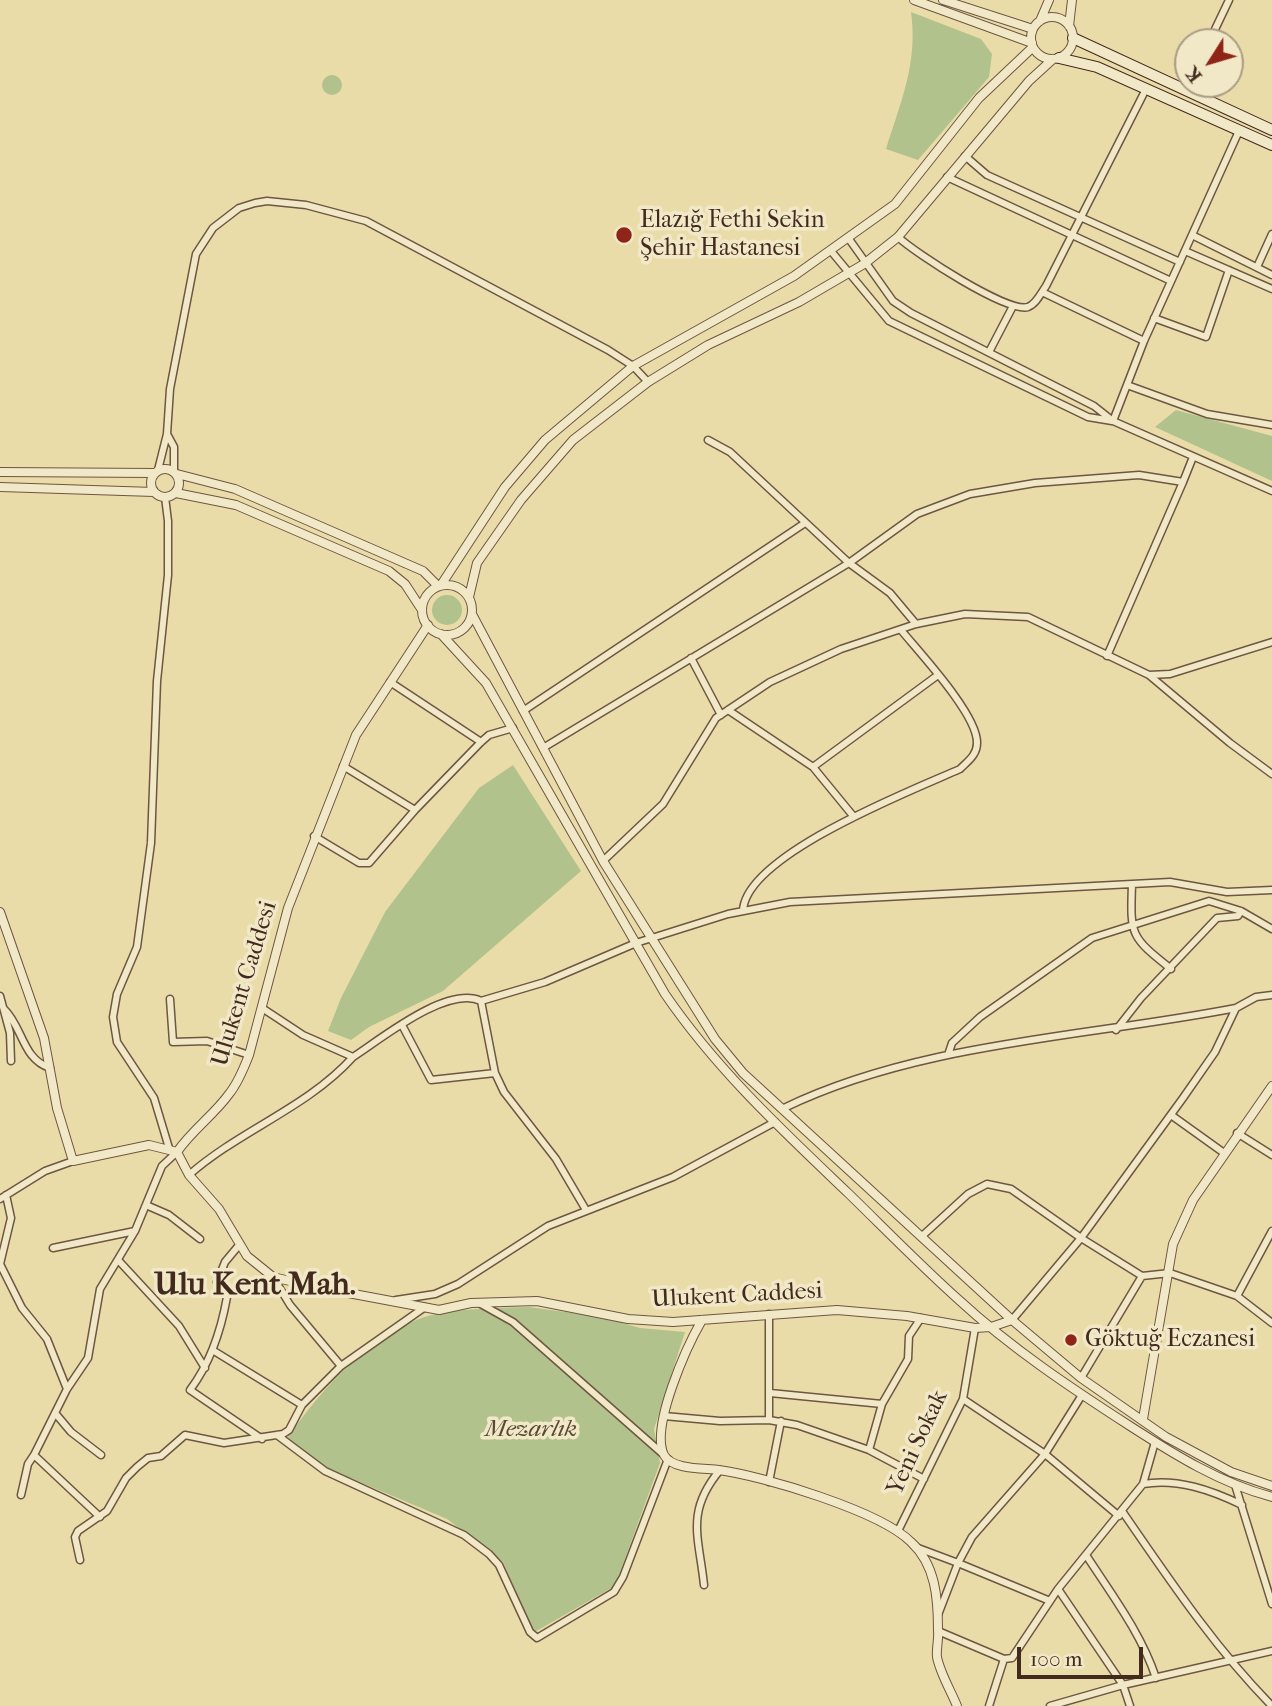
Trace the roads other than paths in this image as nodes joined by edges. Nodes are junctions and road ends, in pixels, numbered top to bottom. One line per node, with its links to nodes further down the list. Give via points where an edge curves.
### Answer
1 (914, 0): 12 (street)
2 (943, 0): 6 (street)
3 (1049, 0): 7 (street)
4 (1072, 0): 8 (street)
5 (1229, 0): 9 (street)
6 (964, 4): 10 (street)
7 (1040, 21): 8 (street, via 1058,19); 10 (street)
8 (1069, 26): 11 (street)
9 (1216, 28)
10 (1033, 29): 12 (street)
11 (1073, 38): 13 (street, via 1069,50); 14 (main road)
12 (1032, 45): 13 (street, via 1041,56); 27 (street, via 979,98 895,204)
13 (1056, 58): 15 (main road, via 1097,67); 20 (street, via 1029,81)
14 (1174, 82)
15 (1146, 89): 18 (main road); 22 (street)
16 (1207, 98): 17 (main road)
17 (1272, 130)
18 (1239, 131): 19 (main road); 24 (street)
19 (1272, 145)
20 (965, 156): 21 (street); 22 (street, via 987,175)
21 (947, 177): 25 (street); 26 (street)
22 (1081, 218): 25 (street); 30 (street)
23 (1272, 233): 32 (street)
24 (1192, 235): 29 (street); 32 (street)
25 (1071, 236): 36 (street); 38 (street)
26 (898, 237): 31 (street); 39 (street, via 957,278)
27 (849, 240): 28 (street); 31 (street)
28 (831, 251): 34 (street); 43 (street)
29 (1185, 251): 30 (street); 33 (street)
30 (1180, 262): 36 (street)
31 (864, 264): 34 (street); 42 (street, via 902,307)
32 (1257, 267): 35 (street)
33 (1229, 270): 37 (street); 40 (street, via 1206,337)
34 (847, 274): 44 (street, via 708,345); 46 (street, via 889,321 1088,417)
35 (1272, 275)
36 (1171, 281): 40 (street)
37 (1272, 289)
38 (1042, 292): 39 (street, via 1026,308); 41 (street)
39 (1013, 306): 42 (street)
40 (1154, 318): 41 (street)
41 (1144, 341): 45 (street)
42 (989, 352): 46 (street)
43 (633, 366): 44 (street); 48 (street, via 376,225 306,205 267,201 227,216 196,254 170,389); 62 (street, via 545,440 505,487)
44 (648, 382): 63 (street, via 573,440 521,499 477,563)
45 (1127, 385): 46 (street); 47 (street, via 1208,414)
46 (1114, 421): 50 (street)
47 (1272, 425)
48 (167, 435): 52 (street); 53 (street, via 174,447)
49 (708, 440): 60 (street, via 730,452)
50 (1194, 457): 54 (street); 56 (street)
51 (0, 472): 52 (street)
52 (156, 472): 53 (street); 57 (street, via 151,484)
53 (175, 472): 58 (street, via 180,481); 62 (street, via 292,512 423,571)
54 (1183, 482): 61 (street, via 1139,475 1035,483 970,494 917,514); 71 (street)
55 (0, 486): 57 (street)
56 (1272, 491)
57 (154, 492): 59 (street)
58 (176, 493): 59 (street); 64 (street, via 236,505 389,571 405,584)
59 (165, 497): 121 (street, via 168,575 157,681 151,843 137,947 117,994 113,1017 117,1042 154,1098)
60 (805, 523): 61 (street); 76 (street)
61 (849, 563): 66 (street, via 890,593); 72 (street)
62 (440, 586): 63 (street, via 457,586); 64 (street, via 427,594)
63 (469, 597): 65 (street)
64 (422, 610): 67 (street)
65 (472, 614): 69 (street, via 458,633); 76 (street)
66 (916, 624): 68 (street); 71 (street, via 965,614 1028,617)
67 (428, 625): 69 (street); 75 (street, Ulukent Caddesi)
68 (901, 630): 73 (street); 77 (street, via 841,649 770,682)
69 (441, 634): 79 (street, via 486,683)
70 (1272, 642): 74 (street, via 1170,674)
71 (1107, 656): 74 (street)
72 (691, 658): 78 (street); 81 (street)
73 (938, 675): 84 (street); 88 (street, via 973,725 975,753 960,769)
74 (1149, 675): 85 (street)
75 (390, 682): 80 (street); 83 (street, Ulukent Caddesi, via 356,735)
76 (523, 710): 81 (street)
77 (728, 710): 78 (street); 84 (street)
78 (721, 715): 90 (street, via 663,804)
79 (513, 728): 80 (street); 99 (street)
80 (481, 742): 87 (street)
81 (543, 748): 90 (street)
82 (1272, 765): 85 (street)
83 (343, 766): 87 (street); 89 (street, Ulukent Caddesi)
84 (813, 767): 88 (street)
85 (1264, 768): 86 (street)
86 (1272, 774)
87 (415, 810): 89 (street, via 369,863 359,863)
88 (854, 817): 93 (street, via 797,847 747,894)
89 (314, 836): 105 (street, Ulukent Caddesi, via 288,908)
90 (603, 861): 98 (street)
91 (1132, 885): 92 (street, via 1170,881 1227,892); 93 (street, via 790,902); 96 (street)
92 (1272, 890)
93 (743, 911): 98 (street)
94 (1241, 911): 96 (street, via 1209,901); 97 (street); 100 (street, via 1238,916 1217,918)
95 (0, 912): 114 (street)
96 (1131, 924): 100 (street, via 1138,942); 111 (street, via 1092,938 980,1017 951,1043)
97 (1272, 929)
98 (650, 940): 99 (street); 117 (street, via 715,1039 743,1073)
99 (636, 943): 104 (street, via 545,982); 119 (street, via 697,1041)
100 (1171, 969): 109 (street)
101 (1272, 995): 106 (street, via 1256,997)
102 (0, 996): 107 (street)
103 (170, 999): 110 (street, via 173,1042 208,1041)
104 (481, 1001): 108 (street, via 472,997 450,1001); 115 (street)
105 (262, 1008): 110 (street, Ulukent Caddesi); 112 (street, via 303,1035)
106 (1236, 1008): 109 (street); 118 (street, via 1215,1052)
107 (4, 1009): 113 (street); 114 (street, via 15,1021 29,1054)
108 (402, 1025): 112 (street); 115 (street, via 431,1080)
109 (1116, 1030): 111 (street)
110 (249, 1055): 121 (street, Ulukent Caddesi, via 229,1095)
111 (948, 1055): 117 (street, via 830,1086)
112 (353, 1058): 125 (street, via 265,1126 211,1156)
113 (11, 1060)
114 (50, 1068): 124 (street)
115 (495, 1073): 128 (street)
116 (1272, 1086): 120 (street)
117 (784, 1108): 131 (street)
118 (1171, 1115): 122 (street); 133 (street)
119 (775, 1122): 128 (street, via 673,1177); 150 (street)
120 (1237, 1133): 122 (street); 123 (street)
121 (173, 1150): 124 (street, via 149,1145); 125 (street, Ulukent Caddesi); 127 (street)
122 (1224, 1153): 138 (street, via 1193,1200 1173,1244)
123 (1272, 1155)
124 (73, 1161): 126 (street, via 45,1171)
125 (190, 1175): 134 (street, Ulukent Caddesi, via 219,1209)
126 (3, 1197): 137 (street, via 11,1218)
127 (146, 1205): 129 (street); 132 (street)
128 (586, 1210): 142 (street, via 548,1226 458,1284 435,1294)
129 (135, 1231): 135 (street); 136 (street)
130 (1272, 1231): 141 (street)
131 (921, 1237): 133 (street, via 968,1194 987,1184 1011,1189); 148 (street)
132 (200, 1238)
133 (1081, 1238): 139 (street); 148 (street)
134 (240, 1244): 140 (street, Ulukent Caddesi); 152 (street, via 219,1273 217,1282 227,1297)
135 (53, 1248)
136 (119, 1261): 154 (street, via 179,1326); 156 (street, via 100,1289 88,1358)
137 (0, 1264): 156 (street, via 22,1308 47,1339)
138 (1170, 1273): 139 (street); 141 (street); 164 (street)
139 (1142, 1276): 155 (street)
140 (272, 1277): 142 (street, Ulukent Caddesi); 153 (street)
141 (1237, 1297): 149 (street)
142 (389, 1301): 144 (street, Ulukent Caddesi)
143 (478, 1303): 144 (street, Ulukent Caddesi, via 439,1310); 147 (street, Ulukent Caddesi, via 537,1301 628,1319); 174 (street, via 513,1322)
144 (425, 1307): 153 (street)
145 (769, 1314): 146 (street, Ulukent Caddesi, via 837,1310); 147 (street, Ulukent Caddesi); 157 (street)
146 (921, 1318): 151 (street, Ulukent Caddesi); 160 (street, via 909,1336 908,1359)
147 (702, 1320): 163 (street, via 684,1351)
148 (1012, 1320): 150 (street, Ulukent Caddesi); 155 (street)
149 (1272, 1323)
150 (991, 1327): 151 (street, Ulukent Caddesi); 158 (street)
151 (975, 1328): 159 (street, Yeni Sokak)
152 (214, 1351): 154 (street); 161 (street)
153 (341, 1366): 161 (street)
154 (205, 1368): 168 (street, via 190,1391)
155 (1081, 1378): 164 (street)
156 (67, 1389): 162 (street)
157 (770, 1394): 160 (street); 165 (street)
158 (1082, 1395): 169 (street); 171 (street)
159 (963, 1399): 171 (street); 176 (street, Yeni Sokak)
160 (882, 1404): 170 (street)
161 (302, 1405): 167 (street, via 289,1430)
162 (55, 1413): 172 (street); 173 (street)
163 (664, 1416): 165 (street); 174 (street)
164 (1143, 1419): 179 (street, via 1166,1437 1231,1472)
165 (769, 1420): 166 (street)
166 (781, 1421): 170 (street); 177 (street)
167 (278, 1435): 168 (street); 174 (street, via 325,1471 464,1535 489,1554 537,1638 614,1592)
168 (262, 1439): 185 (street, via 224,1443 185,1435 161,1456 148,1458 137,1467)
169 (1155, 1442): 178 (street); 180 (street)
170 (869, 1450): 176 (street)
171 (1045, 1454): 184 (street); 190 (street, via 972,1537)
172 (34, 1455): 181 (street); 185 (street)
173 (101, 1455)
174 (666, 1457): 175 (street, via 671,1463)
175 (720, 1471): 177 (street); 191 (street, via 699,1501 697,1514 695,1532)
176 (924, 1479): 186 (street, Yeni Sokak)
177 (769, 1482): 186 (street)
178 (1143, 1483): 183 (street, via 1161,1481 1200,1489); 184 (street)
179 (1272, 1486)
180 (1236, 1488): 182 (street); 183 (street)
181 (22, 1494)
182 (1272, 1497)
183 (1241, 1505): 194 (street)
184 (1120, 1514): 188 (street); 199 (street)
185 (100, 1517): 189 (street, via 75,1537)
186 (898, 1531): 187 (street)
187 (916, 1547): 190 (street); 195 (street, via 932,1574)
188 (1086, 1555): 192 (street); 200 (street, via 1133,1627)
189 (80, 1560)
190 (958, 1563): 193 (street); 195 (street)
191 (704, 1584)
192 (1058, 1589): 193 (street); 201 (street)
193 (1050, 1601): 198 (street, via 1013,1658)
194 (1272, 1604)
195 (937, 1616): 196 (street)
196 (938, 1631): 198 (street); 202 (street, via 937,1657)
197 (1272, 1651): 199 (street)
198 (1004, 1659): 203 (street)
199 (1232, 1663): 200 (street); 206 (street)
200 (1156, 1678): 201 (street)
201 (1123, 1685): 204 (street); 205 (street)
202 (957, 1706)
203 (989, 1706)
204 (1050, 1706)
205 (1130, 1706)
206 (1272, 1706)

